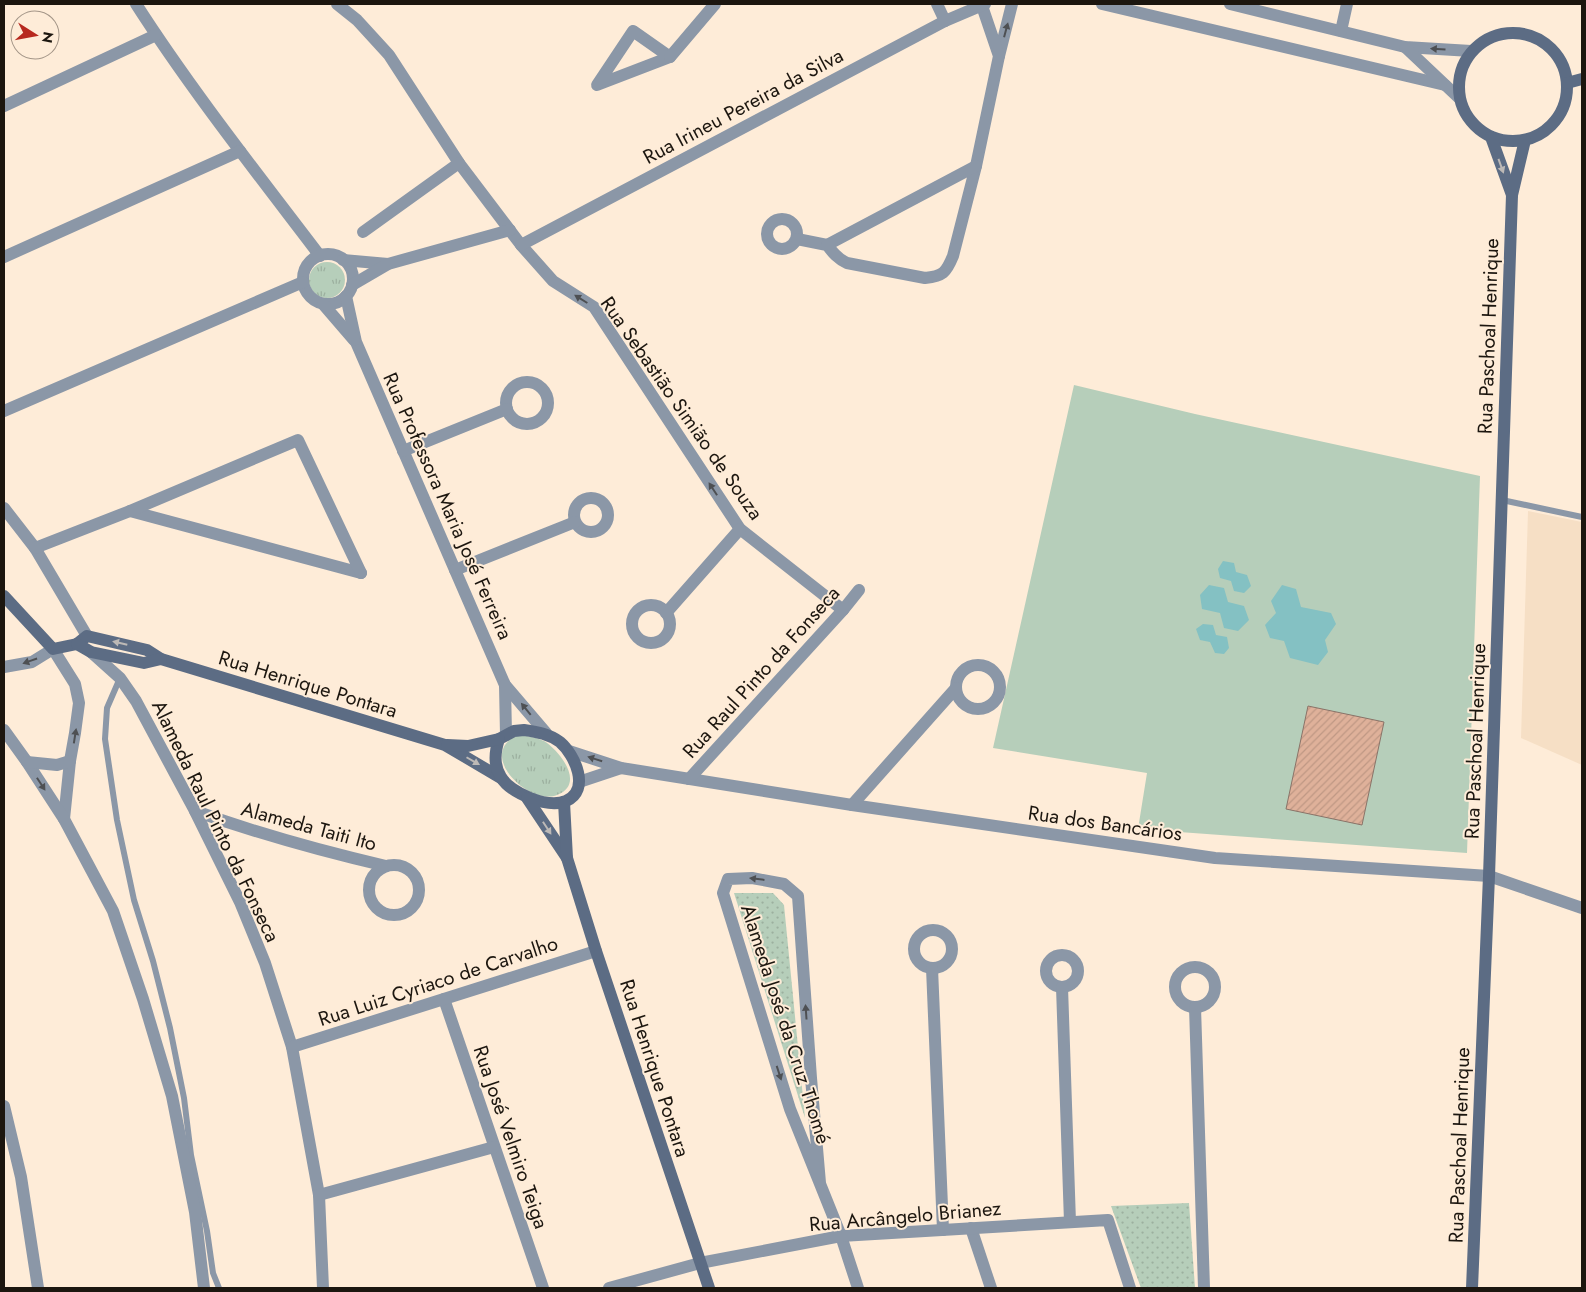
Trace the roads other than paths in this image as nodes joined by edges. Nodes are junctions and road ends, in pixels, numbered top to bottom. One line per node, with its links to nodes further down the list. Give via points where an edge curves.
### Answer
1 (136, 4): 12 (street)
2 (336, 4): 25 (street, Rua Sebastião Simião de Souza, via 357,20 389,56)
3 (715, 4): 16 (street)
4 (937, 4): 10 (street)
5 (1012, 4): 15 (street, one-way to 5)
6 (1102, 4): 19 (street)
7 (1230, 4): 11 (street)
8 (1347, 4): 11 (street)
9 (984, 5): 10 (street, Rua Irineu Pereira da Silva); 15 (street)
10 (945, 21): 32 (street, Rua Irineu Pereira da Silva)
11 (1341, 31): 13 (street)
12 (156, 34): 21 (street); 24 (street)
13 (1405, 47): 14 (street, one-way to 13); 19 (street)
14 (1472, 51): 18 (street, via 1496,35 1526,34 1552,48 1561,60); 20 (street, via 1463,64)
15 (999, 56): 26 (street)
16 (670, 57): 16 (street, via 634,31 597,85 633,71)
17 (1582, 79): 18 (street)
18 (1567, 83): 23 (street, via 1566,99 1552,126)
19 (1444, 85): 20 (street)
20 (1460, 98): 22 (street, via 1476,128)
21 (4, 106)
22 (1491, 137): 23 (street, via 1508,142); 27 (street, Rua Paschoal Henrique, one-way to 27)
23 (1525, 140): 27 (street, Rua Paschoal Henrique)
24 (240, 151): 33 (street); 34 (street)
25 (459, 164): 28 (street, Rua Sebastião Simião de Souza); 29 (street)
26 (976, 166): 31 (street); 31 (street, via 953,256 948,270 938,276 925,278 847,263 840,260)
27 (1512, 194): 44 (street, Rua Paschoal Henrique)
28 (510, 230): 32 (street, Rua Sebastião Simião de Souza); 36 (street)
29 (363, 232)
30 (797, 239): 31 (street)
31 (827, 244)
32 (520, 245): 49 (street, Rua Sebastião Simião de Souza, one-way to 32, via 594,307 552,281)
33 (320, 256): 35 (street, via 328,254); 37 (street, via 307,266)
34 (4, 257)
35 (343, 260): 36 (street); 38 (street, via 351,271)
36 (388, 264): 38 (street)
37 (303, 282): 39 (street, via 310,296); 42 (street)
38 (349, 291): 39 (street, via 339,301); 40 (street, Rua Professora Maria José Ferreira)
39 (323, 304): 40 (street, Rua Professora Maria José Ferreira)
40 (356, 342): 43 (street, Rua Professora Maria José Ferreira)
41 (506, 409): 43 (street)
42 (4, 412)
43 (403, 451): 51 (street, Rua Professora Maria José Ferreira)
44 (1502, 500): 47 (lane); 82 (street, Rua Paschoal Henrique)
45 (4, 508): 50 (street)
46 (130, 511): 46 (street, via 298,440 361,573 169,521); 50 (street)
47 (1582, 517)
48 (575, 522): 51 (street)
49 (740, 529): 54 (street, Rua Sebastião Simião de Souza); 55 (street)
50 (35, 548): 56 (street)
51 (455, 570): 62 (street, Rua Professora Maria José Ferreira)
52 (859, 590): 54 (street, Rua Raul Pinto da Fonseca)
53 (4, 596): 57 (street)
54 (843, 610): 73 (street, Rua Raul Pinto da Fonseca)
55 (666, 613)
56 (82, 640): 57 (street); 58 (street, Rua Henrique Pontara); 59 (street, Rua Henrique Pontara, one-way to 56, via 146,650)
57 (53, 649): 60 (street, one-way to 60, via 32,662); 69 (street, one-way to 57, via 79,703 75,684)
58 (91, 652): 59 (street, Rua Henrique Pontara, via 144,663); 61 (street, Alameda Raul Pinto da Fonseca)
59 (161, 659): 67 (street, Rua Henrique Pontara)
60 (4, 667)
61 (120, 678): 78 (street, Alameda Raul Pinto da Fonseca, via 136,700); 101 (lane, via 107,708 105,739 117,820 134,900 170,1028 213,1272)
62 (505, 684): 65 (street, Rua Professora Maria José Ferreira, one-way to 62); 66 (street, Rua Professora Maria José Ferreira)
63 (956, 688): 77 (street)
64 (4, 730): 70 (street)
65 (546, 734): 66 (street, via 524,730); 68 (street)
66 (503, 737): 67 (street, Rua Henrique Pontara, via 468,746); 72 (street, via 496,749)
67 (445, 745): 72 (street, Rua Henrique Pontara, one-way to 72)
68 (569, 752): 71 (street, Rua dos Bancários, one-way to 68); 74 (street, via 575,761)
69 (70, 761): 70 (street, via 57,765); 79 (street)
70 (27, 762): 79 (street, one-way to 79)
71 (620, 768): 73 (street, Rua dos Bancários); 74 (street, Rua dos Bancários)
72 (501, 778): 75 (street)
73 (690, 779): 77 (street, Rua dos Bancários)
74 (579, 782): 76 (street, via 574,794)
75 (527, 798): 76 (street); 80 (street, Rua Henrique Pontara, one-way to 80)
76 (564, 802): 80 (street, Rua Henrique Pontara)
77 (852, 805): 82 (street, Rua dos Bancários, via 1215,858)
78 (195, 811): 81 (street, Alameda Taiti Ito); 89 (street, Alameda Raul Pinto da Fonseca, via 240,902 265,963)
79 (64, 818): 100 (street, via 113,911 144,999 172,1096 195,1212)
80 (567, 858): 84 (street, Rua Henrique Pontara)
81 (386, 866): 81 (street, Alameda Taiti Ito, via 373,876 369,893 371,901 383,913 399,915 414,907 420,892 419,883 410,869 394,864)
82 (1489, 876): 83 (street, Rua dos Bancários); 110 (street, Rua Paschoal Henrique)
83 (1582, 908)
84 (596, 951): 87 (street, Rua Luiz Cyriaco de Carvalho); 98 (street, Rua Henrique Pontara)
85 (932, 968): 96 (street)
86 (1062, 987): 94 (street)
87 (444, 999): 89 (street, Rua Luiz Cyriaco de Carvalho); 91 (street, Rua José Velmiro Teiga)
88 (1195, 1007): 109 (street)
89 (292, 1047): 93 (street, Alameda Raul Pinto da Fonseca)
90 (4, 1106): 99 (street, via 21,1177)
91 (494, 1148): 93 (street); 103 (street, Rua José Velmiro Teiga)
92 (820, 1182): 92 (street, Alameda José da Cruz Thomé, one-way to 92, via 798,896 784,884 752,878 728,879 723,893 733,929 790,1109); 97 (street, Alameda José da Cruz Thomé)
93 (319, 1195): 102 (street, Alameda Raul Pinto da Fonseca)
94 (1070, 1222): 95 (street, Rua Arcângelo Brianez); 108 (street, Rua Arcângelo Brianez, via 1108,1220)
95 (971, 1228): 96 (street, Rua Arcângelo Brianez); 107 (street)
96 (943, 1230): 97 (street, Rua Arcângelo Brianez)
97 (841, 1236): 98 (street, Rua Arcângelo Brianez); 106 (street, Alameda José da Cruz Thomé)
98 (700, 1263): 104 (street, Rua Arcângelo Brianez); 105 (street, Rua Henrique Pontara)
99 (38, 1288)
100 (204, 1288)
101 (219, 1288)
102 (323, 1288)
103 (543, 1288)
104 (608, 1288)
105 (709, 1288)
106 (858, 1288)
107 (991, 1288)
108 (1130, 1288)
109 (1204, 1288)
110 (1472, 1288)

